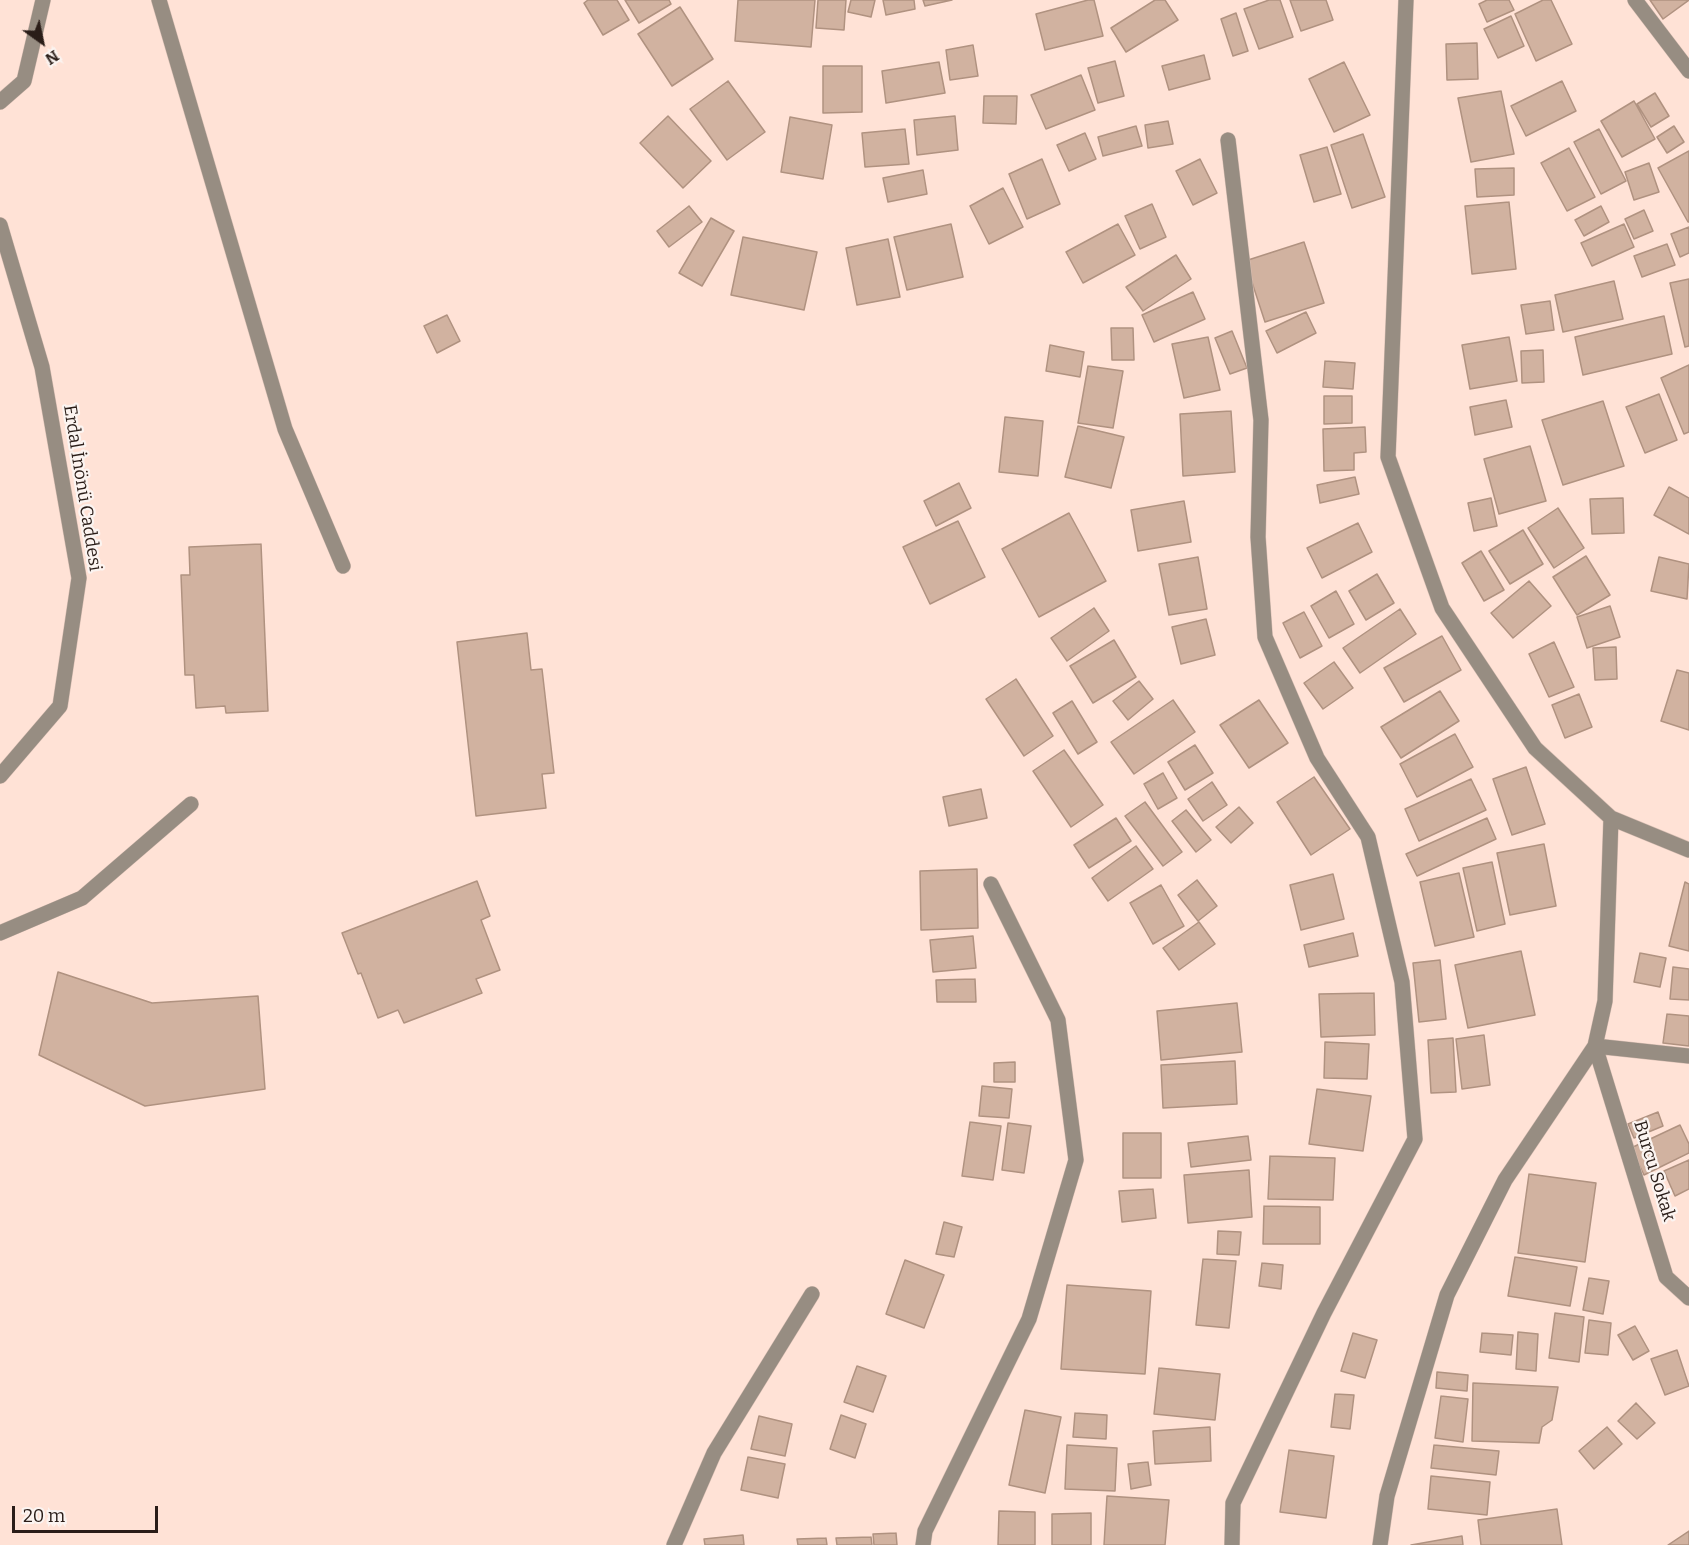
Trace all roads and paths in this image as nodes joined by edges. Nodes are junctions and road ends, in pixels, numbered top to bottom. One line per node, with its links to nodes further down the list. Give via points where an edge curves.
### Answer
1 (43, 0): 6 (street, via 24,81)
2 (159, 0): 9 (street, via 285,429)
3 (1406, 0): 12 (street, via 1389,457 1442,608 1535,748)
4 (1635, 0): 5 (street)
5 (1689, 71)
6 (0, 102)
7 (1228, 140): 22 (street, via 1261,420 1258,537 1265,637 1317,758 1368,837 1402,982 1415,1140 1324,1313 1233,1503)
8 (0, 225): 10 (street, Erdal İnönü Caddesi, via 42,367 79,578 60,706)
9 (344, 566)
10 (0, 776)
11 (191, 804): 15 (street, via 82,898)
12 (1611, 818): 13 (street); 16 (street, via 1605,1001)
13 (1689, 850)
14 (991, 884): 21 (street, via 1059,1020 1076,1160 1029,1319 924,1531)
15 (0, 933)
16 (1595, 1046): 17 (street); 19 (street, Burcu Sokak, via 1666,1276); 23 (street, via 1505,1180 1446,1295 1387,1496)
17 (1689, 1056)
18 (812, 1294): 20 (street, via 714,1453)
19 (1689, 1298)
20 (674, 1545)
21 (923, 1545)
22 (1232, 1545)
23 (1380, 1545)

